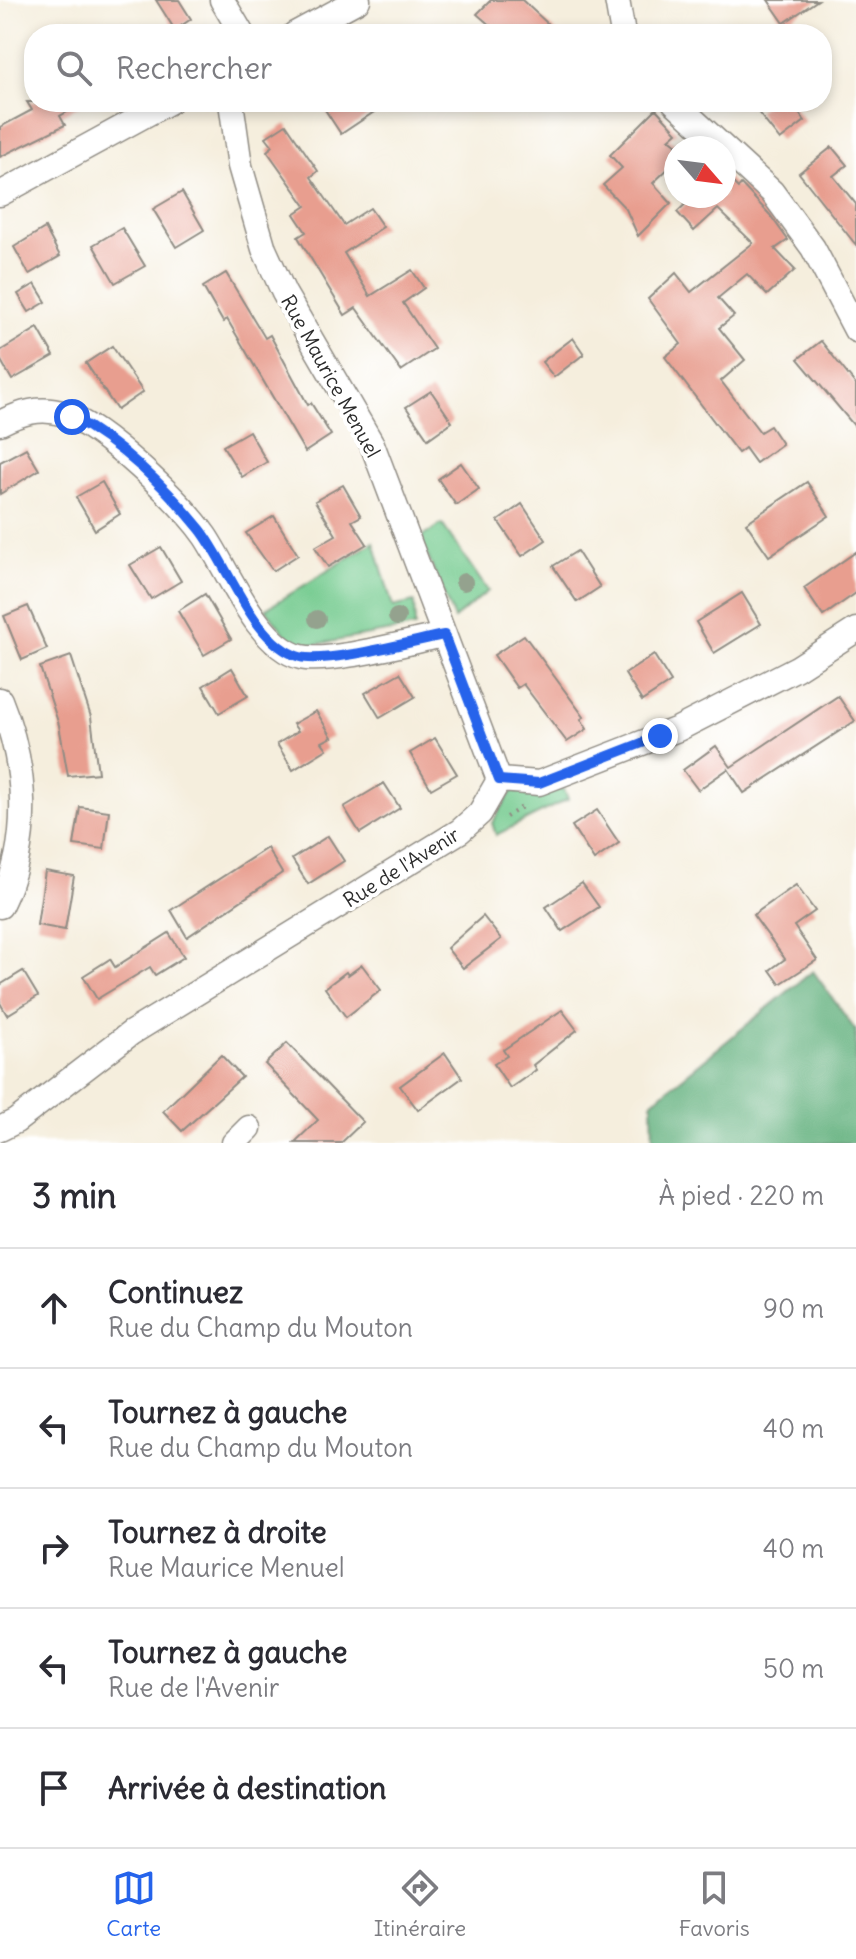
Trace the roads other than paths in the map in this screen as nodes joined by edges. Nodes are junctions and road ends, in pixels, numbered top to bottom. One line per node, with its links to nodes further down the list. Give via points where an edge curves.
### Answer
1 (222, 0): 4 (street)
2 (358, 0): 5 (street)
3 (617, 0): 6 (street)
4 (236, 24)
5 (314, 24)
6 (621, 24)
7 (151, 112): 10 (street)
8 (232, 112): 14 (street, Rue Maurice Menuel, via 240,166 264,249 372,444)
9 (685, 112): 11 (street, via 767,186 813,248)
10 (0, 194)
11 (856, 330)
12 (0, 423): 14 (street, via 23,412 49,411 72,417 98,434 191,519 261,628 290,653 312,658)
13 (856, 630): 16 (street, via 797,668 678,729 539,783)
14 (444, 635): 16 (street, Rue Maurice Menuel)
15 (0, 700): 17 (street, via 18,754 22,814 14,867)
16 (499, 780): 18 (street, Rue de l'Avenir, via 480,813 460,831 131,1033)
17 (0, 906)
18 (0, 1129)

